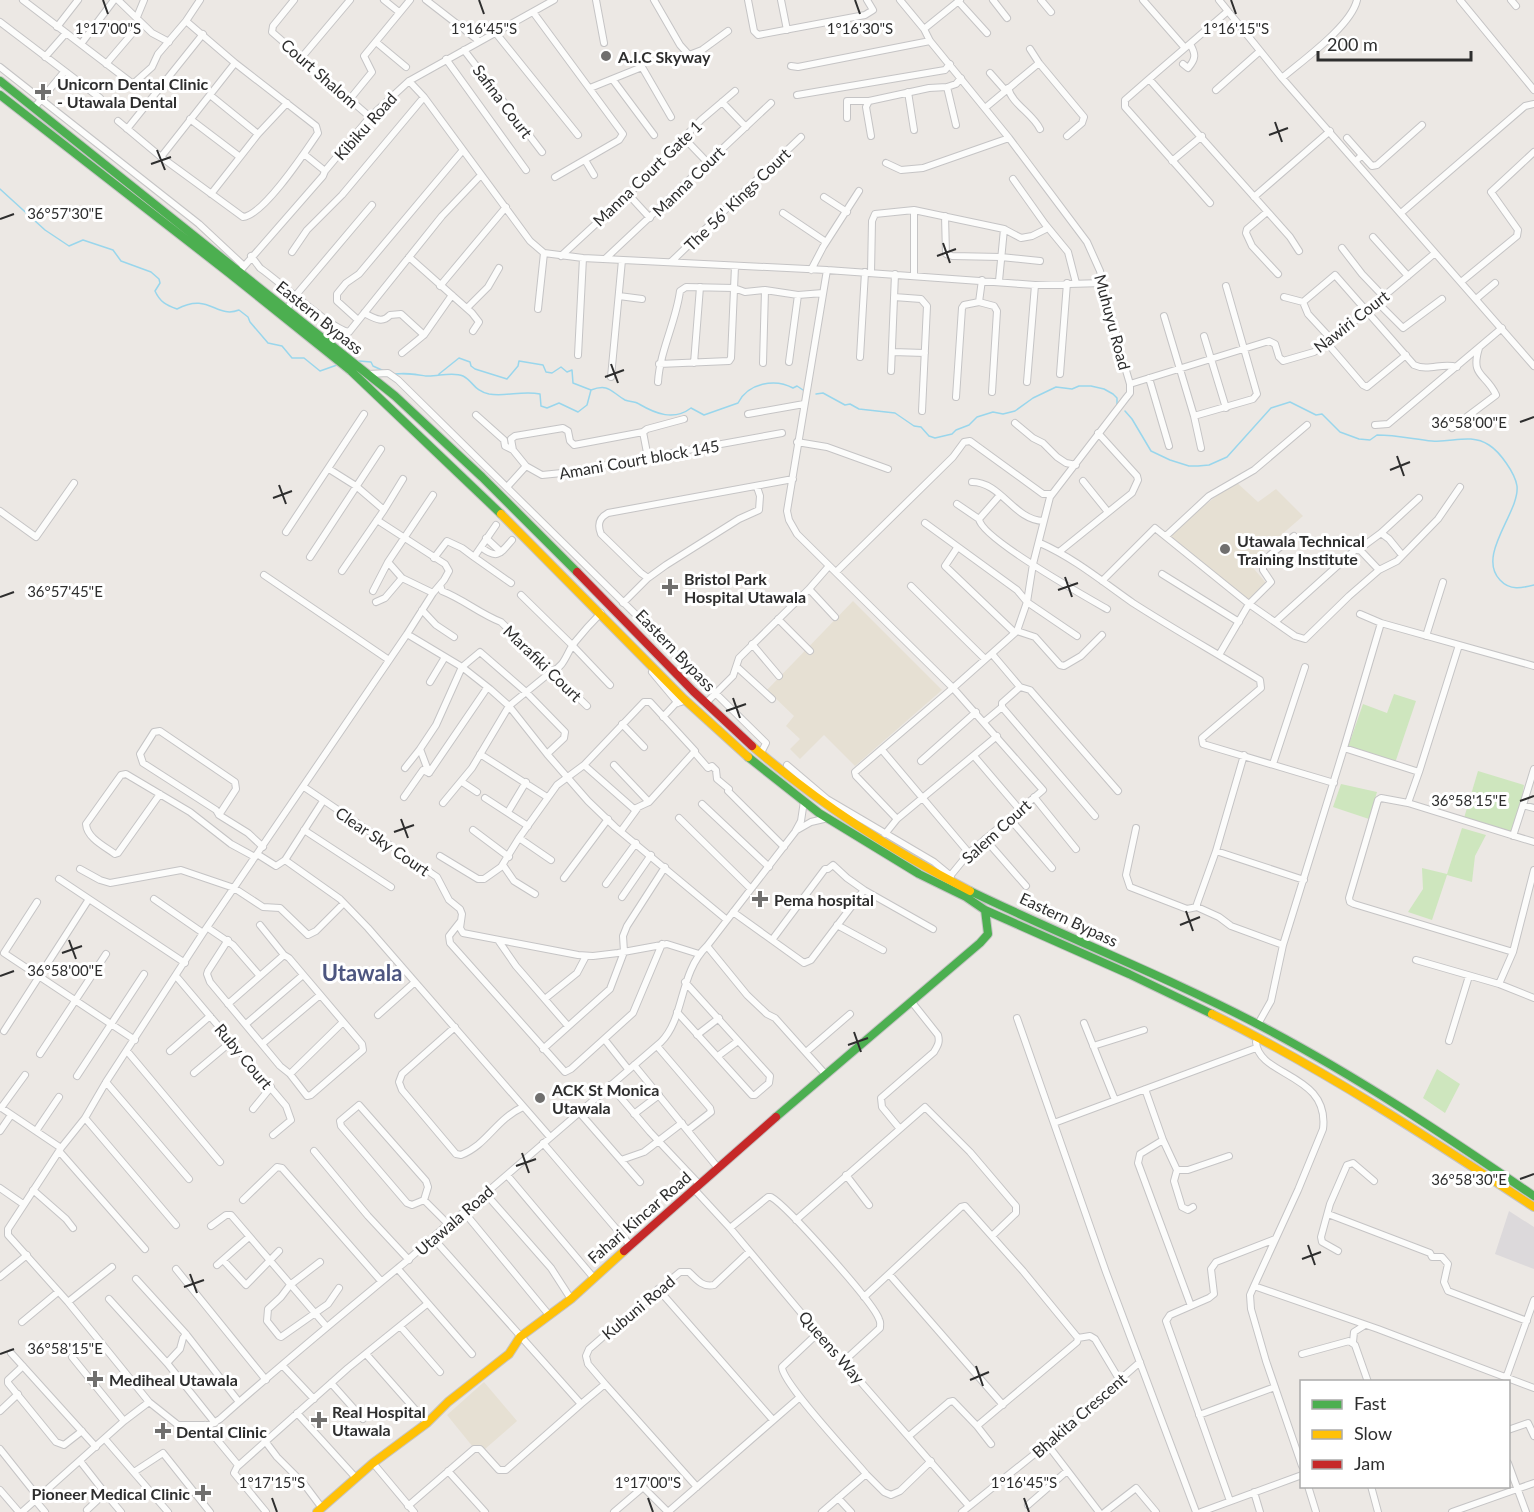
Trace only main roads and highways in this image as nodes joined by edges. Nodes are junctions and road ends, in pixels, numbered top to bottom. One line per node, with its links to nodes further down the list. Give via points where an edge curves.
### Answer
1 (0, 81): 3 (main road, Eastern Bypass)
2 (0, 95): 4 (main road, Eastern Bypass)
3 (110, 167): 4 (main road); 5 (main road, Eastern Bypass, via 242,268 414,413 484,478)
4 (103, 176): 6 (main road, Eastern Bypass, via 351,371 455,467)
5 (679, 676): 6 (main road); 7 (main road, Eastern Bypass, via 761,753 848,821)
6 (670, 684): 8 (main road, Eastern Bypass, via 681,701 803,801 919,874)
7 (1007, 907): 9 (main road); 10 (main road, Eastern Bypass, via 1258,1024 1385,1097)
8 (985, 910): 9 (main road, Eastern Bypass); 12 (main road, Fahari Kincar Road, via 988,934 980,943 696,1186 571,1299 520,1337 509,1354)
9 (1003, 917): 11 (main road, Eastern Bypass, via 1259,1038 1379,1106)
10 (1534, 1196)
11 (1534, 1207)
12 (319, 1510)

